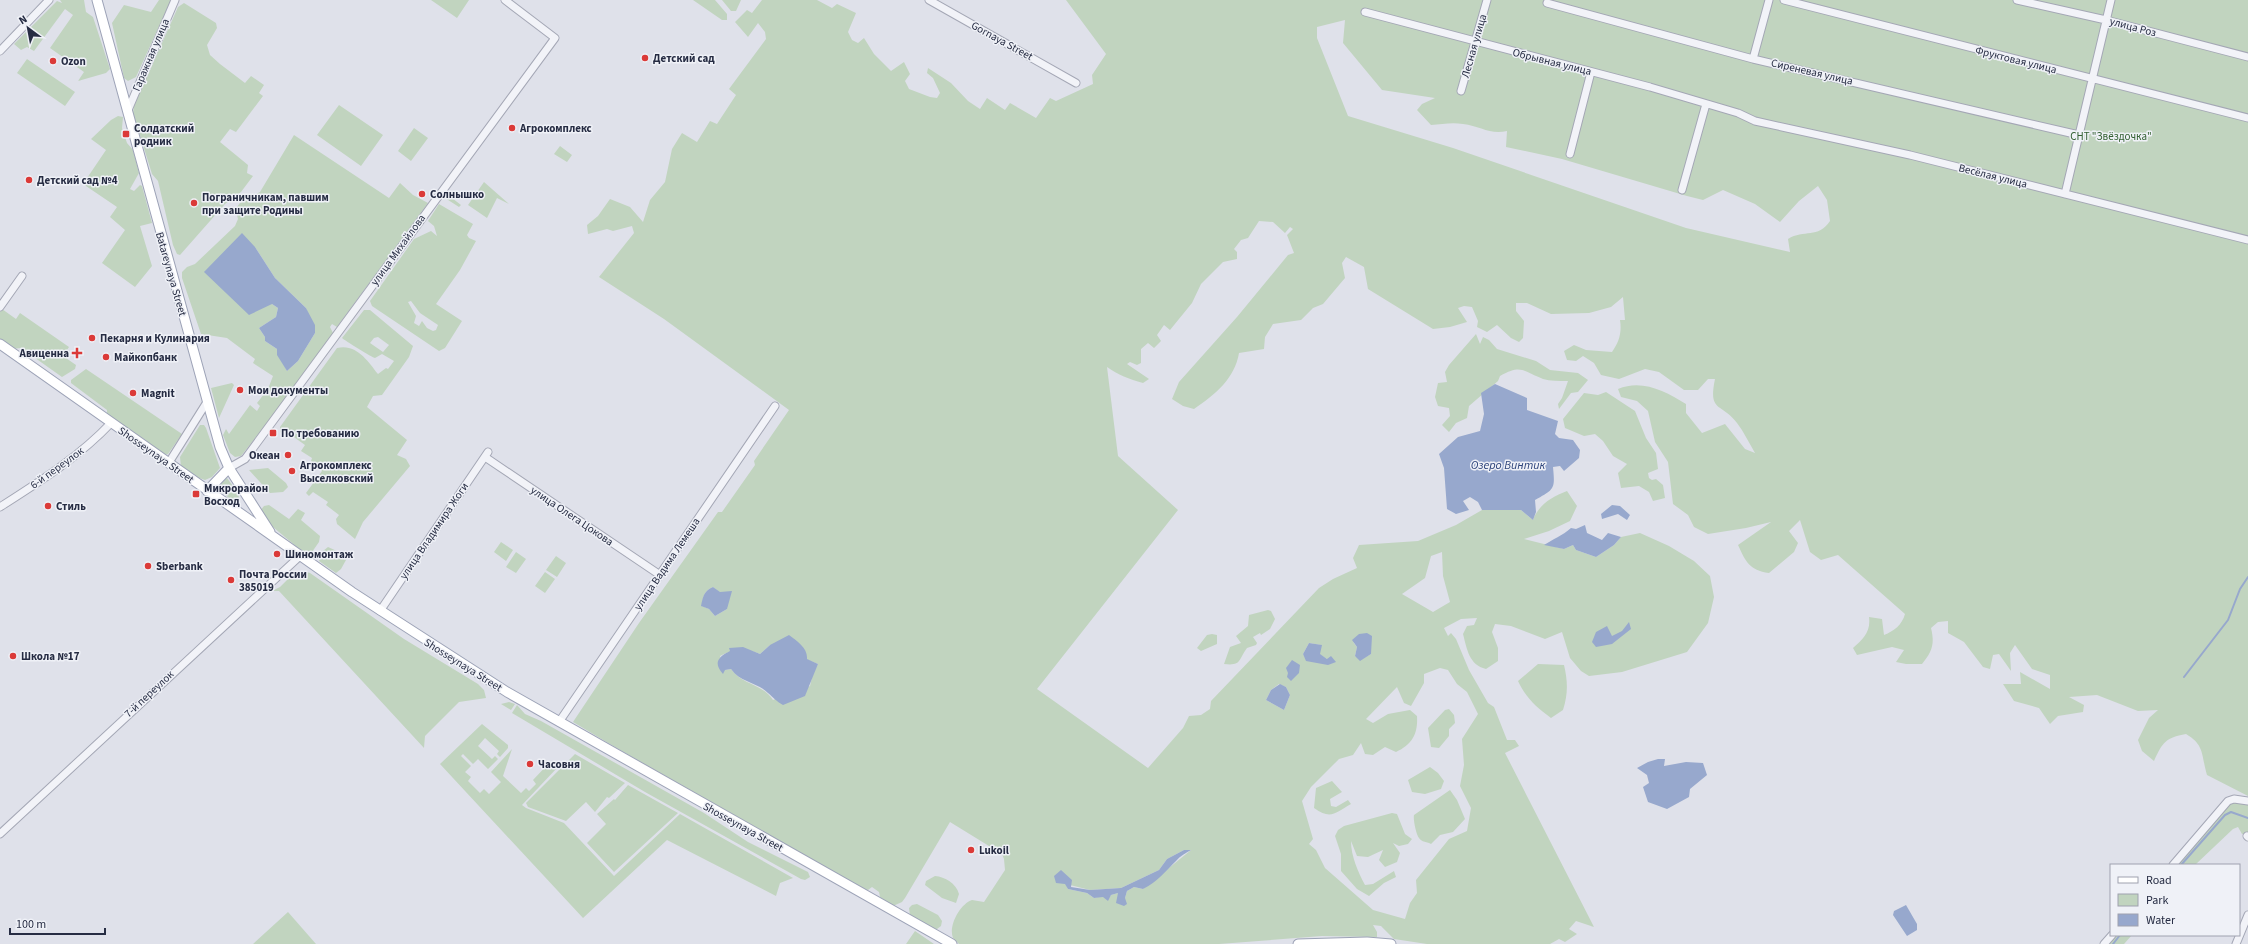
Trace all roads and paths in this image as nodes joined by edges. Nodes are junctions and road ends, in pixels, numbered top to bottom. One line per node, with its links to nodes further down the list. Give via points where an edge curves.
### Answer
1 (49, 0): 15 (street)
2 (97, 0): 23 (main road, Batareynaya Street)
3 (175, 0): 23 (street, Гаражная улица)
4 (505, 0): 39 (street, улица Михайлова, via 554,38 245,459)
5 (929, 0): 20 (street, Gornaya Street)
6 (1487, 0): 14 (street, Лесная улица)
7 (1769, 0): 17 (street)
8 (1784, 0): 19 (street, Фруктовая улица)
9 (2017, 0): 13 (street, улица Роз)
10 (2111, 0): 13 (street)
11 (1546, 3): 17 (street, Сиреневая улица)
12 (1365, 12): 14 (street, Обрывная улица)
13 (2106, 20): 16 (street, улица Роз); 19 (street)
14 (1474, 42): 18 (street, Обрывная улица); 21 (street, Лесная улица)
15 (0, 51)
16 (2248, 58)
17 (1753, 59): 26 (street, Сиреневая улица)
18 (1591, 72): 22 (street, Обрывная улица); 27 (street)
19 (2094, 79): 25 (street, Фруктовая улица); 26 (street)
20 (1076, 83)
21 (1461, 91)
22 (1706, 104): 24 (street, Обрывная улица); 28 (street)
23 (128, 110): 34 (main road, Batareynaya Street)
24 (1738, 113): 29 (street, Весёлая улица, via 1755,120)
25 (2248, 118)
26 (2079, 135): 29 (street)
27 (1570, 154)
28 (1682, 190)
29 (2065, 194): 30 (street, Весёлая улица)
30 (2248, 240)
31 (22, 276): 32 (street)
32 (0, 306)
33 (0, 346): 36 (main road, Shosseynaya Street)
34 (207, 402): 38 (street); 39 (main road, Batareynaya Street)
35 (775, 406): 44 (street, улица Вадима Лемеша)
36 (111, 423): 38 (main road, Shosseynaya Street); 41 (street, 6-й переулок, via 95,440)
37 (486, 454): 44 (street, улица Олега Цокова); 45 (street, улица Владимира Жоги)
38 (168, 464): 40 (main road, Shosseynaya Street)
39 (229, 468): 40 (main road); 42 (main road, Batareynaya Street)
40 (207, 492): 42 (main road, Shosseynaya Street)
41 (0, 508)
42 (273, 536): 43 (main road, Shosseynaya Street)
43 (300, 556): 45 (main road, Shosseynaya Street); 48 (street, 7-й переулок)
44 (660, 575): 46 (street, улица Вадима Лемеша)
45 (380, 611): 46 (main road, Shosseynaya Street)
46 (559, 722): 53 (main road, Shosseynaya Street)
47 (2248, 801): 49 (street, via 2234,798 2228,801)
48 (0, 834)
49 (2174, 864)
50 (2248, 915): 51 (street)
51 (2240, 934)
52 (2111, 936): 56 (street)
53 (952, 944)
54 (1298, 944): 55 (main road)
55 (1391, 944)
56 (2104, 944)

